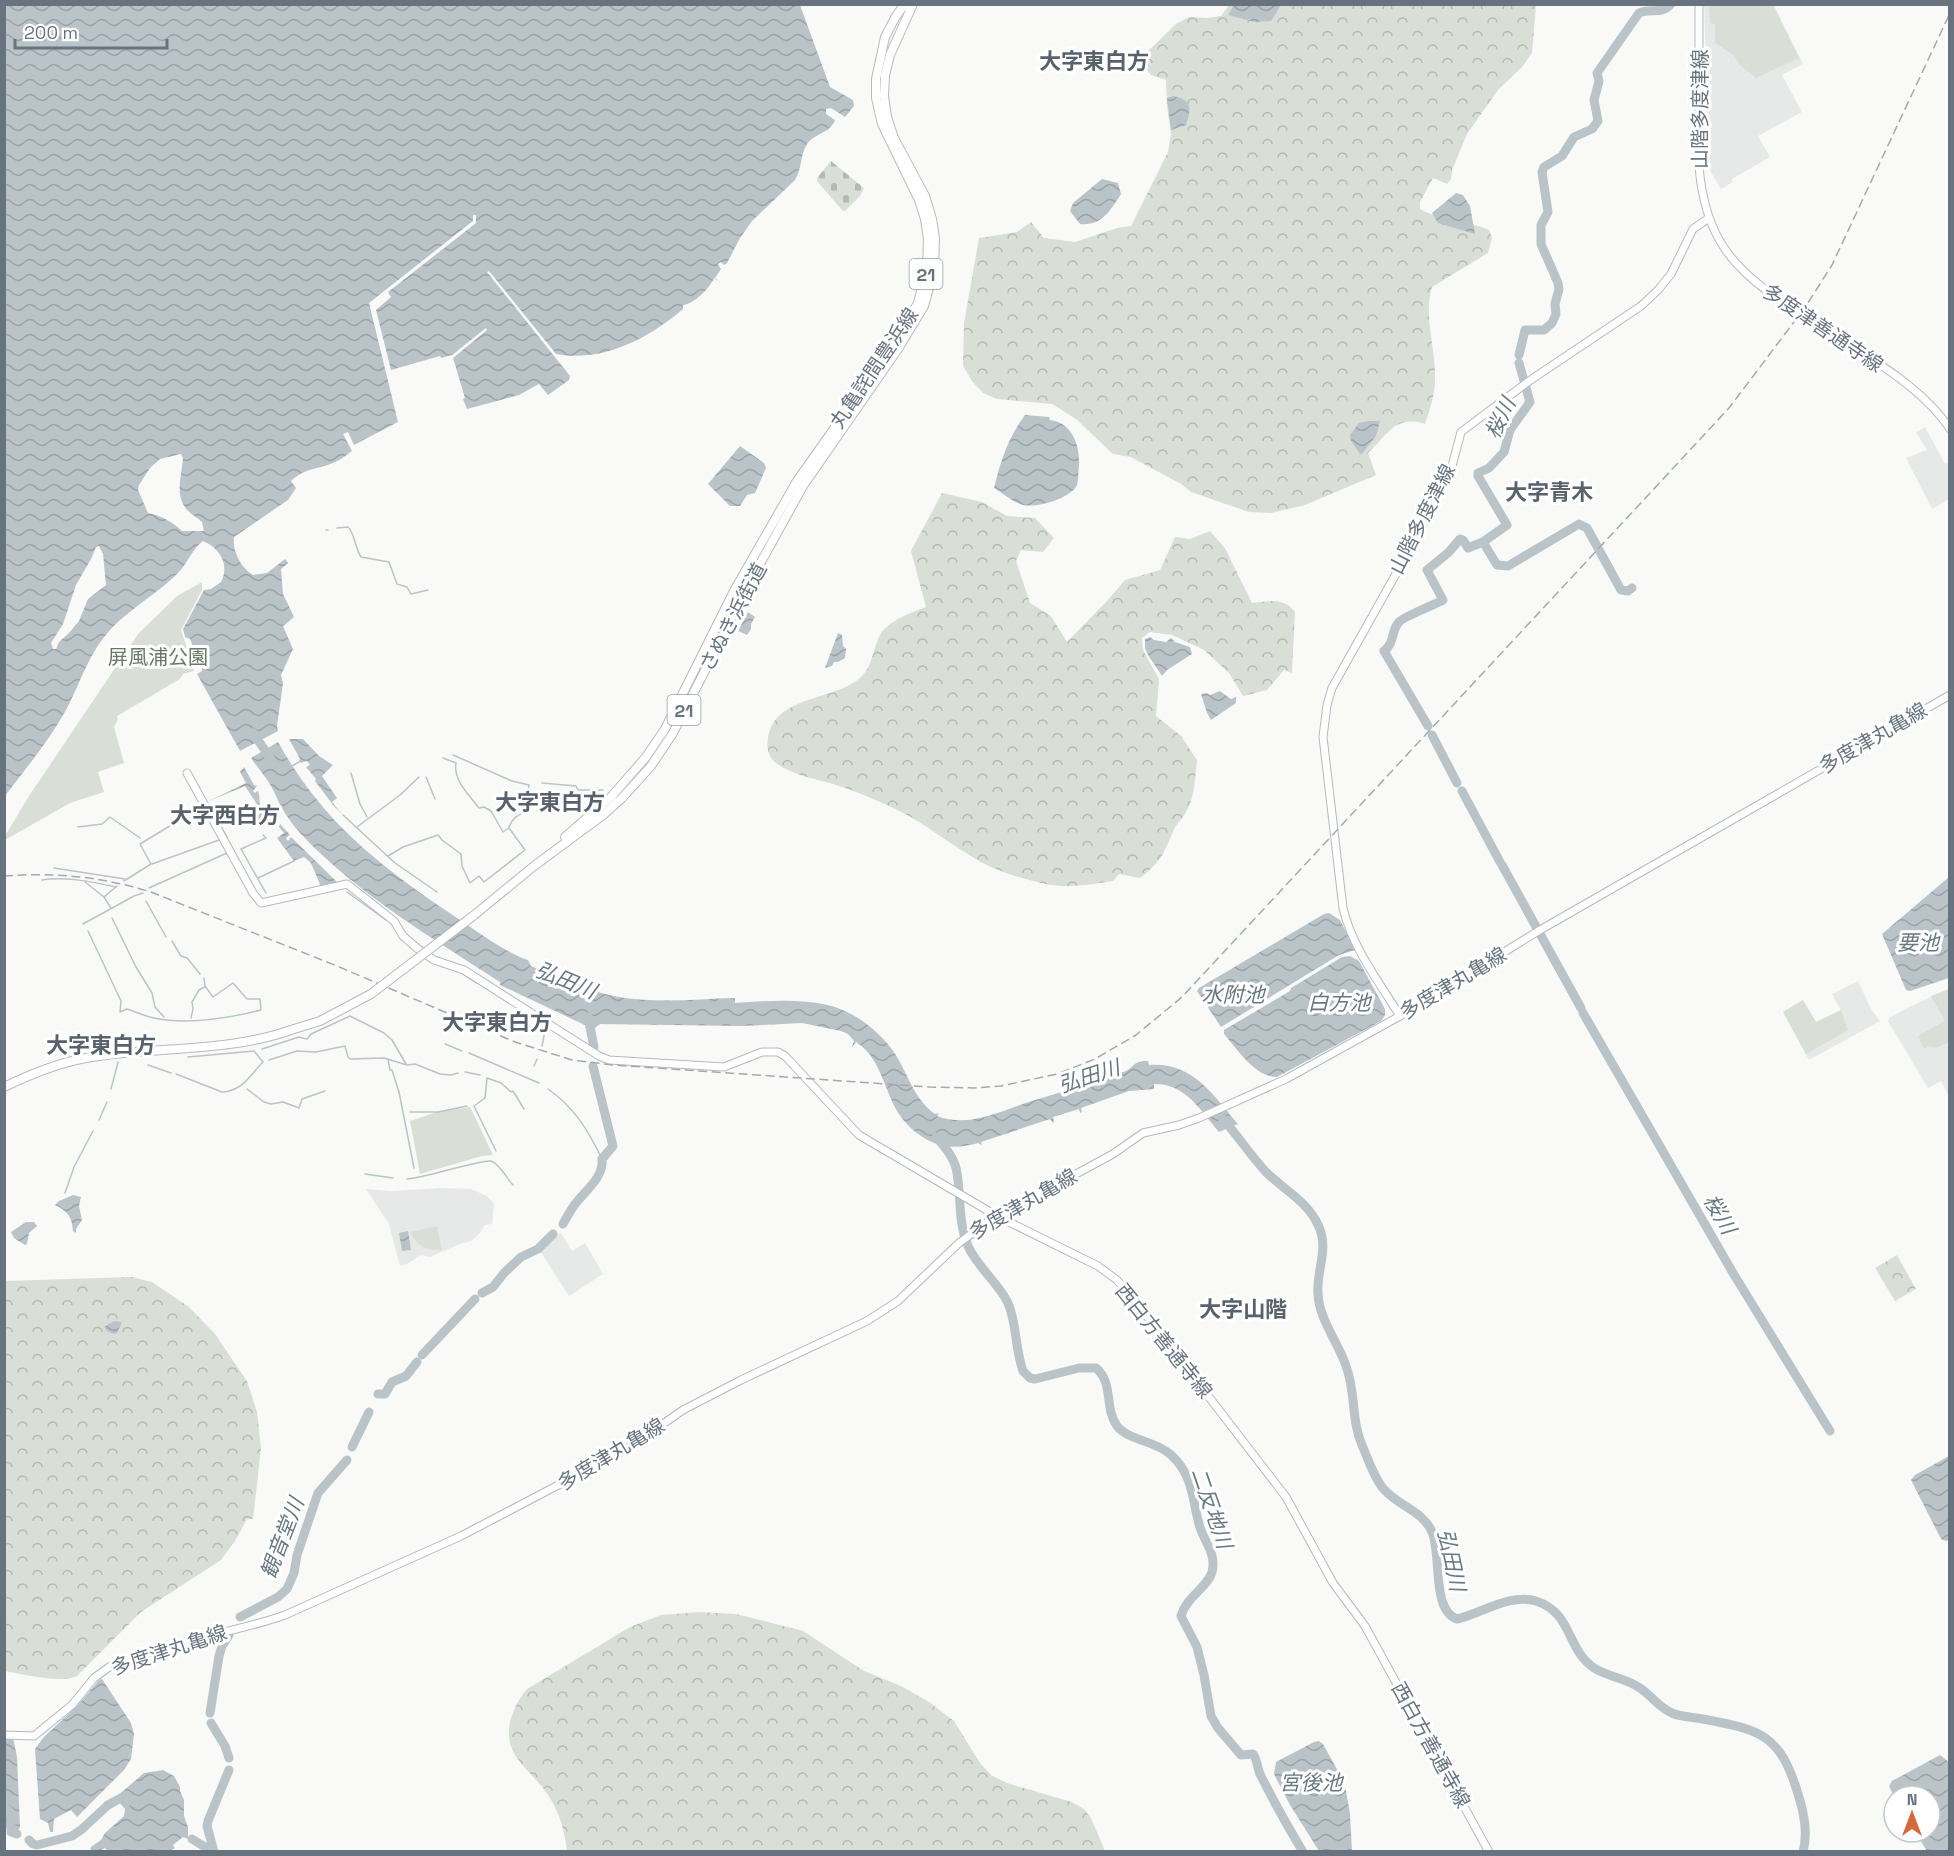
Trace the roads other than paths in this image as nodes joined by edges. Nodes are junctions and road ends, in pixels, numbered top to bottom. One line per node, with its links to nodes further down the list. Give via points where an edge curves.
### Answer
1 (905, 4): 7 (main road, 丸亀詫間豊浜線 / 21, via 885,37 876,98 882,124 925,219 928,254 923,286 909,320 797,482)
2 (913, 4): 6 (main road, 丸亀詫間豊浜線 / 21, via 890,55 884,96 894,138 925,196 932,219 935,254 930,288 914,323 803,486)
3 (1699, 4): 4 (main road, 山階多度津線, via 1699,166)
4 (1709, 218): 5 (main road, 多度津善通寺線, bridge, via 1723,248 1761,287 1908,384); 11 (main road, 山階多度津線, via 1693,229 1671,274 1653,296 1461,432 1445,482 1332,688 1323,752 1345,920 1356,946)
5 (1950, 429)
6 (789, 515): 10 (main road, さぬき浜街道 / 21, via 673,733 651,766 603,815)
7 (777, 518): 10 (main road, さぬき浜街道 / 21, via 734,591 665,729 646,757 611,797)
8 (1950, 695): 11 (main road, 多度津丸亀線, via 1538,931)
9 (187, 773): 13 (main road, 西白方善通寺線, via 261,903 347,884 394,921 403,936 434,960 465,970 609,1060 724,1067 762,1052 778,1052 801,1071 859,1135)
10 (534, 866): 12 (main road, さぬき浜街道 / 21, bridge, via 370,994 320,1020 232,1044 85,1058 52,1066)
11 (1400, 1016): 13 (main road, 多度津丸亀線, via 1286,1079 1199,1118 1143,1133 1113,1154)
12 (4, 1086)
13 (997, 1216): 14 (main road, 多度津丸亀線, via 958,1243 898,1301 867,1321 683,1410 633,1445 521,1506 410,1561 265,1623 204,1636 120,1667 112,1665 34,1736); 15 (main road, 西白方善通寺線, via 1108,1273 1172,1347 1286,1497 1333,1583 1365,1626)
14 (4, 1735)
15 (1489, 1851)

